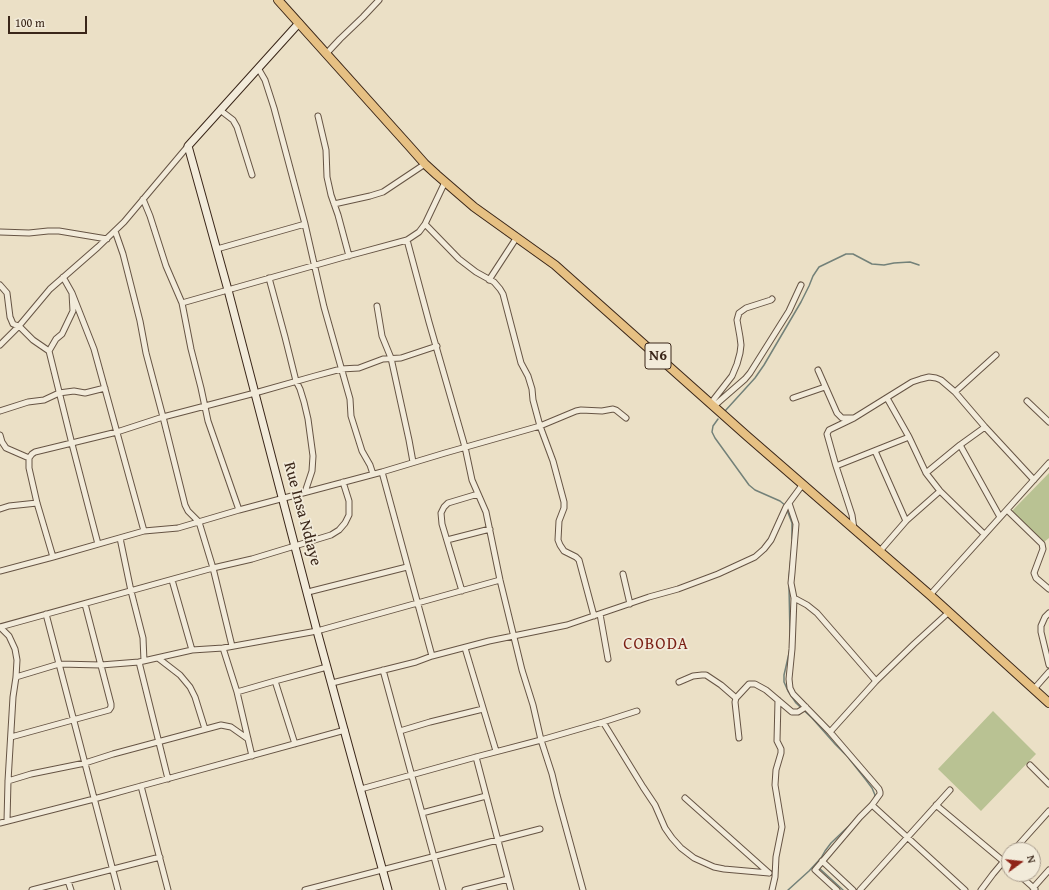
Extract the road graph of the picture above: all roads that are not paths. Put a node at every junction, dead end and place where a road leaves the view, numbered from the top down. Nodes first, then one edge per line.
1 (278, 0) edge
2 (379, 0) edge
3 (299, 22) junction
4 (326, 54) junction
5 (258, 68) junction
6 (220, 110) junction
7 (318, 116) dead end
8 (188, 146) junction
9 (425, 164) junction
10 (252, 175) dead end
11 (445, 182) junction
12 (143, 199) junction
13 (334, 204) junction
14 (305, 224) junction
15 (425, 224) junction
16 (115, 231) junction
17 (0, 232) edge
18 (517, 237) junction
19 (107, 238) junction
20 (408, 240) junction
21 (217, 249) junction
22 (348, 256) junction
23 (315, 265) junction
24 (63, 278) junction
25 (269, 278) junction
26 (489, 280) junction
27 (0, 285) edge
28 (801, 285) dead end
29 (228, 290) junction
30 (72, 293) junction
31 (772, 299) dead end
32 (182, 303) junction
33 (377, 306) dead end
34 (19, 326) junction
35 (0, 345) edge
36 (437, 346) junction
37 (49, 351) junction
38 (996, 355) dead end
39 (391, 358) junction
40 (341, 369) junction
41 (818, 370) dead end
42 (296, 381) junction
43 (825, 387) junction
44 (105, 388) junction
45 (59, 392) junction
46 (955, 392) junction
47 (255, 393) junction
48 (793, 398) dead end
49 (887, 398) junction
50 (1027, 401) dead end
51 (712, 404) junction
52 (205, 407) junction
53 (0, 411) edge
54 (163, 417) junction
55 (626, 418) dead end
56 (854, 418) junction
57 (1049, 422) edge
58 (540, 426) junction
59 (985, 427) junction
60 (117, 432) junction
61 (0, 435) edge
62 (909, 438) junction
63 (72, 444) junction
64 (960, 445) junction
65 (465, 447) junction
66 (875, 451) junction
67 (29, 458) junction
68 (413, 462) junction
69 (1049, 463) edge
70 (836, 466) junction
71 (382, 472) junction
72 (926, 473) junction
73 (373, 474) junction
74 (1034, 480) junction
75 (343, 482) junction
76 (803, 484) junction
77 (940, 491) junction
78 (305, 492) junction
79 (478, 494) junction
80 (283, 498) junction
81 (37, 503) junction
82 (789, 503) junction
83 (0, 509) edge
84 (239, 510) junction
85 (1007, 510) junction
86 (1000, 517) junction
87 (906, 521) junction
88 (199, 522) junction
89 (854, 529) junction
90 (490, 530) junction
91 (144, 531) junction
92 (984, 534) junction
93 (120, 538) junction
94 (447, 540) junction
95 (98, 544) junction
96 (296, 546) junction
97 (880, 551) junction
98 (53, 557) junction
99 (407, 567) junction
100 (213, 568) junction
101 (0, 571) edge
102 (623, 574) dead end
103 (172, 580) junction
104 (500, 580) junction
105 (1049, 589) edge
106 (131, 591) junction
107 (462, 591) junction
108 (308, 592) junction
109 (930, 595) junction
110 (794, 598) junction
111 (85, 604) junction
112 (418, 604) junction
113 (630, 604) junction
114 (949, 612) junction
115 (1049, 613) edge
116 (46, 614) junction
117 (600, 614) junction
118 (594, 616) junction
119 (0, 627) edge
120 (318, 631) junction
121 (514, 636) junction
122 (232, 646) junction
123 (223, 648) junction
124 (465, 648) junction
125 (192, 650) junction
126 (432, 656) junction
127 (158, 658) junction
128 (608, 659) dead end
129 (141, 662) junction
130 (59, 664) junction
131 (101, 665) junction
132 (1049, 665) edge
133 (327, 667) junction
134 (383, 670) junction
135 (1049, 672) edge
136 (16, 677) junction
137 (275, 681) junction
138 (876, 681) junction
139 (679, 682) dead end
140 (332, 683) junction
141 (1034, 689) junction
142 (237, 692) junction
143 (736, 698) junction
144 (778, 700) junction
145 (1049, 703) edge
146 (806, 707) junction
147 (483, 709) junction
148 (637, 711) dead end
149 (74, 720) junction
150 (603, 722) junction
151 (205, 729) junction
152 (345, 730) junction
153 (400, 731) junction
154 (830, 732) junction
155 (11, 737) junction
156 (739, 738) dead end
157 (248, 739) junction
158 (541, 740) junction
159 (158, 742) junction
160 (295, 744) junction
161 (496, 751) junction
162 (252, 756) junction
163 (476, 756) junction
164 (84, 763) junction
165 (1030, 765) dead end
166 (412, 775) junction
167 (168, 778) junction
168 (8, 781) junction
169 (1049, 784) edge
170 (141, 786) junction
171 (361, 789) junction
172 (950, 790) dead end
173 (486, 796) junction
174 (685, 798) dead end
175 (94, 800) junction
176 (872, 805) junction
177 (936, 805) junction
178 (1049, 812) edge
179 (422, 813) junction
180 (7, 821) junction
181 (0, 823) edge
182 (540, 829) dead end
183 (907, 838) junction
184 (498, 840) junction
185 (1021, 842) edge
186 (434, 856) junction
187 (160, 857) junction
188 (1001, 859) edge
189 (822, 861) junction
190 (1001, 865) edge
191 (112, 870) junction
192 (382, 870) junction
193 (1049, 870) edge
194 (769, 873) junction
195 (775, 877) junction
196 (508, 879) junction
197 (68, 881) junction
198 (1027, 882) edge
199 (1034, 889) edge
200 (32, 890) edge
201 (71, 890) edge
202 (118, 890) edge
203 (168, 890) edge
204 (305, 890) edge
205 (388, 890) edge
206 (443, 890) edge
207 (465, 890) edge
208 (511, 890) edge
209 (583, 890) edge
210 (772, 890) edge
211 (837, 890) edge
212 (853, 890) edge
213 (860, 890) edge
214 (965, 890) edge
215 (981, 890) edge

1 - 3 main road, N6
2 - 4 street
3 - 4 main road, N6
3 - 5 main road
4 - 9 main road, N6
5 - 6 main road
5 - 14 street
6 - 8 main road
6 - 10 street
7 - 13 street
8 - 12 street
8 - 21 main road, Rue Insa Ndiaye
9 - 11 main road, N6
9 - 13 street
11 - 15 street
11 - 18 main road, N6
12 - 16 street
12 - 32 street
13 - 22 street
14 - 21 street
14 - 23 street
15 - 20 street
15 - 26 street
16 - 19 street
16 - 54 street
17 - 19 street
18 - 26 street
18 - 51 main road, N6
19 - 24 street
20 - 22 street
20 - 36 street
21 - 29 main road, Rue Insa Ndiaye
22 - 23 street
23 - 25 street
23 - 40 street
24 - 30 street
24 - 34 street
25 - 29 street
25 - 42 street
26 - 58 street
27 - 34 street
28 - 51 street
29 - 32 street
29 - 47 main road, Rue Insa Ndiaye
30 - 37 street
30 - 44 street
31 - 51 street
32 - 52 street
33 - 39 street
34 - 35 street
34 - 37 street
36 - 39 street
36 - 65 street
37 - 45 street
38 - 46 street
39 - 40 street
39 - 68 street
40 - 42 street
40 - 73 street
41 - 43 street
42 - 47 street
42 - 78 street
43 - 48 street
43 - 56 street
44 - 45 street
44 - 60 street
45 - 53 street
45 - 63 street
46 - 49 street
46 - 59 street
47 - 52 street
47 - 80 main road, Rue Insa Ndiaye
49 - 56 street
49 - 62 street
50 - 57 street
51 - 76 main road, N6
52 - 54 street
52 - 84 street
54 - 60 street
54 - 88 street
55 - 58 street
56 - 70 street
58 - 65 street
58 - 118 street
59 - 64 street
59 - 74 street
60 - 63 street
60 - 91 street
61 - 67 street
62 - 66 street
62 - 72 street
63 - 67 street
63 - 95 street
64 - 72 street
64 - 86 street
65 - 68 street
65 - 79 street
66 - 70 street
66 - 87 street
67 - 81 street
68 - 71 street
69 - 74 street
70 - 89 street
71 - 73 street
71 - 99 street
72 - 77 street
73 - 75 street
74 - 85 street
75 - 78 street
75 - 96 street
76 - 82 street
76 - 89 main road, N6
77 - 87 street
77 - 92 street
78 - 80 street
79 - 90 street
79 - 94 street
80 - 84 street
80 - 96 main road, Rue Insa Ndiaye
81 - 83 street
81 - 98 street
82 - 110 street
82 - 113 street
84 - 88 street
85 - 86 street
85 - 105 street
86 - 92 street
87 - 97 street
88 - 91 street
88 - 100 street
89 - 97 main road, N6
90 - 94 street
90 - 104 street
91 - 93 street
92 - 109 street
93 - 95 street
93 - 106 street
94 - 107 street
95 - 98 street
96 - 100 street
96 - 108 main road, Rue Insa Ndiaye
97 - 109 main road, N6
98 - 101 street
99 - 108 street
99 - 112 street
100 - 103 street
100 - 122 street
102 - 113 street
103 - 106 street
103 - 125 street
104 - 107 street
104 - 121 street
106 - 111 street
106 - 129 street
107 - 112 street
108 - 120 main road, Rue Insa Ndiaye
109 - 114 main road, N6
110 - 138 street
110 - 146 street
111 - 116 street
111 - 131 street
112 - 120 street
112 - 126 street
113 - 117 street
114 - 138 street
114 - 141 main road, N6
115 - 132 street
116 - 119 street
116 - 130 street
117 - 118 street
117 - 128 street
118 - 121 street
119 - 136 street
120 - 122 street
120 - 133 main road, Rue Insa Ndiaye
121 - 124 street
121 - 158 street
122 - 123 street
123 - 125 street
123 - 142 street
124 - 126 street
124 - 147 street
125 - 127 street
126 - 134 street
127 - 129 street
127 - 151 street
129 - 131 street
129 - 159 street
130 - 131 street
130 - 136 street
130 - 149 street
131 - 149 street
133 - 137 street
133 - 140 main road, Rue Insa Ndiaye
134 - 140 street
134 - 153 street
135 - 141 street
136 - 155 street
137 - 142 street
137 - 160 street
138 - 154 street
139 - 143 street
140 - 152 main road, Rue Insa Ndiaye
141 - 145 main road, N6
142 - 157 street
143 - 144 street
143 - 156 street
144 - 146 street
144 - 195 street
146 - 154 street
147 - 153 street
147 - 161 street
148 - 150 street
149 - 155 street
149 - 164 street
150 - 158 street
150 - 194 street
151 - 157 street
151 - 159 street
152 - 160 street
152 - 171 main road, Rue Insa Ndiaye
153 - 166 street
154 - 176 street
155 - 168 street
157 - 162 street
158 - 161 street
158 - 209 street
159 - 164 street
159 - 167 street
160 - 162 street
161 - 163 street
162 - 167 street
163 - 166 street
163 - 173 street
164 - 168 street
164 - 175 street
165 - 169 street
166 - 171 street
166 - 179 street
167 - 170 street
168 - 180 street
170 - 175 street
170 - 187 street
171 - 192 main road, Rue Insa Ndiaye
172 - 177 street
173 - 179 street
173 - 184 street
174 - 194 street
175 - 180 street
175 - 191 street
176 - 183 street
176 - 189 street
177 - 183 street
177 - 188 street
178 - 185 street
179 - 186 street
180 - 181 street
182 - 184 street
183 - 213 street
183 - 214 street
184 - 186 street
184 - 196 street
186 - 192 street
186 - 206 street
187 - 191 street
187 - 203 street
189 - 211 street
189 - 212 street
190 - 215 street
191 - 197 street
191 - 202 street
192 - 204 street
192 - 205 main road, Rue Insa Ndiaye
193 - 199 street
194 - 195 street
195 - 210 street
196 - 207 street
196 - 208 street
197 - 200 street
197 - 201 street
198 - 199 street

